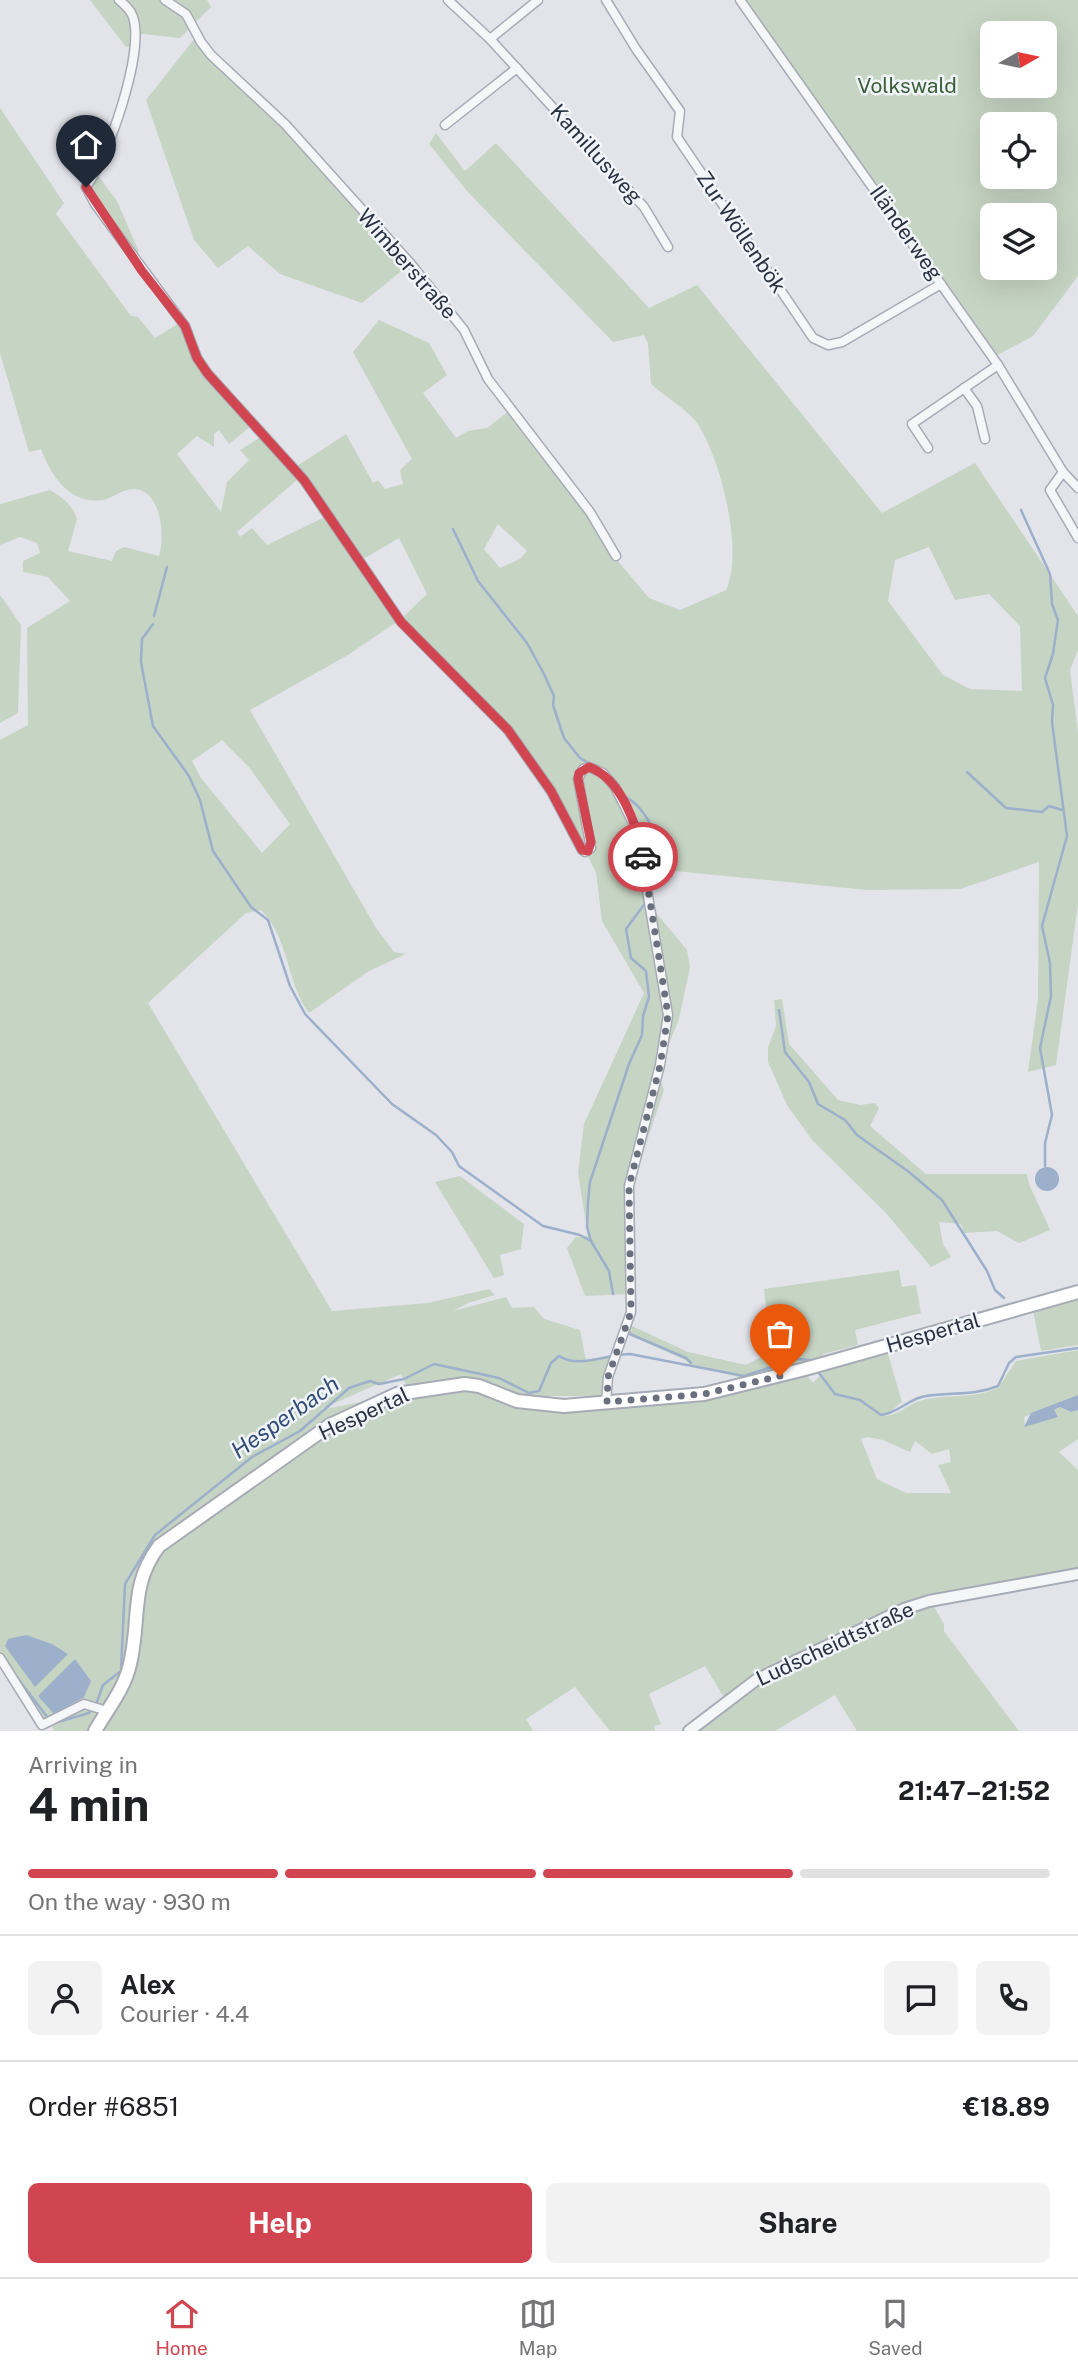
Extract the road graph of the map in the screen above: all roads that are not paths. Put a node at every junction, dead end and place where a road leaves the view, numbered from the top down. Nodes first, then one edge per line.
1 (120, 0) edge
2 (165, 0) edge
3 (448, 0) edge
4 (538, 0) edge
5 (606, 0) edge
6 (740, 0) edge
7 (491, 39) junction
8 (517, 68) junction
9 (445, 125) dead end
10 (668, 247) dead end
11 (942, 284) junction
12 (998, 365) junction
13 (964, 388) junction
14 (985, 439) dead end
15 (928, 448) dead end
16 (1063, 472) junction
17 (1078, 488) edge
18 (1078, 538) edge
19 (616, 556) dead end
20 (1078, 1292) edge
21 (607, 1402) junction
22 (1078, 1574) edge
23 (4, 1666) edge
24 (107, 1711) junction
25 (95, 1731) edge
26 (689, 1731) edge

1 - 21 street
2 - 19 street, Wimberstraße
3 - 7 street, Kamillusweg
4 - 7 street
5 - 11 street, Zur Wöllenbök
6 - 11 street, Iländerweg
7 - 8 street, Kamillusweg
8 - 9 street
8 - 10 street, Kamillusweg
11 - 12 street, Iländerweg
12 - 13 street
12 - 16 street, Iländerweg
13 - 14 street
13 - 15 street
16 - 17 street, Iländerweg
16 - 18 street
20 - 21 main road, Hespertal
21 - 24 main road, Hespertal
22 - 26 street, Ludscheidtstraße
23 - 24 street
24 - 25 main road, Hespertal

